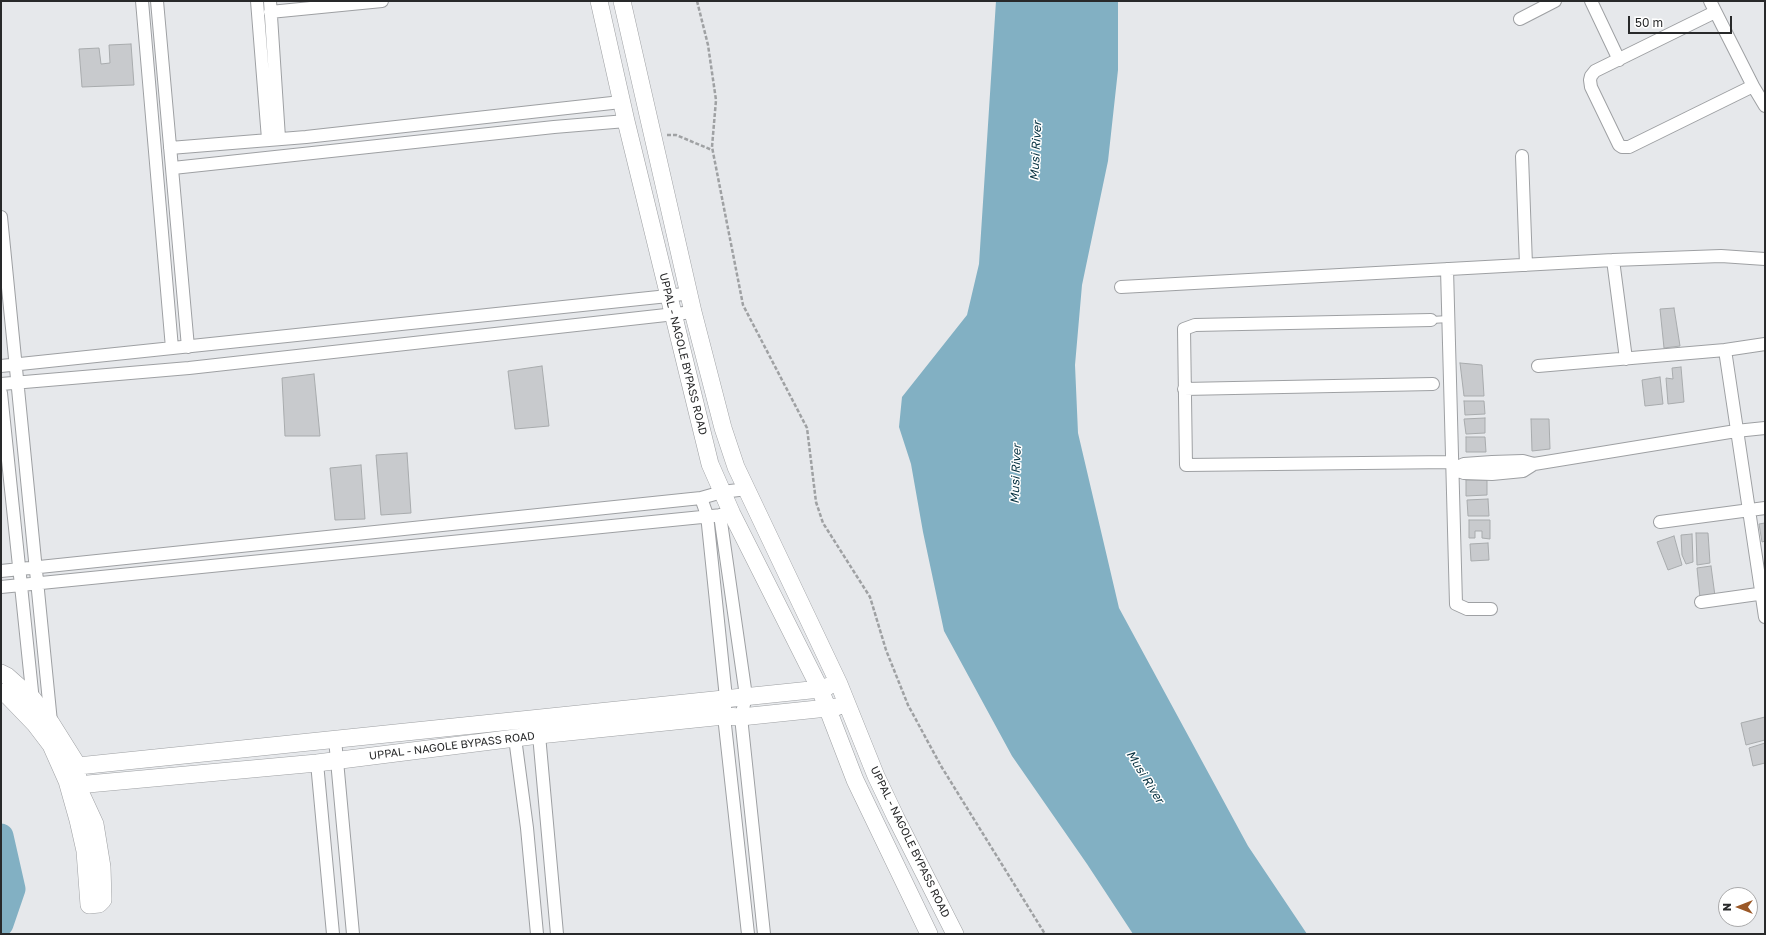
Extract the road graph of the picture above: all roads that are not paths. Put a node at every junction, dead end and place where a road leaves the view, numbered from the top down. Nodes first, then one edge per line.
1 (142, 1) edge
2 (157, 1) edge
3 (257, 1) edge
4 (382, 1) edge
5 (599, 1) edge
6 (622, 1) edge
7 (1555, 1) edge
8 (1591, 1) edge
9 (1712, 6) edge
10 (270, 7) edge
11 (1520, 19) dead end
12 (1618, 60) junction
13 (1753, 86) junction
14 (622, 102) junction
15 (1765, 106) edge
16 (626, 121) junction
17 (273, 139) junction
18 (170, 148) junction
19 (1522, 156) dead end
20 (173, 168) junction
21 (1, 218) edge
22 (1765, 259) edge
23 (1613, 260) junction
24 (1526, 265) junction
25 (1447, 269) junction
26 (1121, 286) dead end
27 (690, 293) junction
28 (668, 296) junction
29 (693, 312) junction
30 (673, 316) junction
31 (1431, 320) joint
32 (1449, 320) junction
33 (1765, 344) edge
34 (188, 347) junction
35 (172, 348) junction
36 (1725, 350) junction
37 (1626, 359) junction
38 (15, 365) junction
39 (1, 366) edge
40 (1538, 366) dead end
41 (16, 383) junction
42 (1442, 383) junction
43 (1, 384) edge
44 (1184, 389) junction
45 (1, 393) edge
46 (1765, 428) edge
47 (1736, 431) junction
48 (1452, 466) junction
49 (746, 489) junction
50 (722, 492) junction
51 (701, 498) junction
52 (685, 500) junction
53 (1765, 508) edge
54 (1749, 511) junction
55 (726, 514) junction
56 (707, 515) junction
57 (660, 520) junction
58 (1660, 522) dead end
59 (35, 567) junction
60 (18, 569) junction
61 (1, 571) edge
62 (37, 585) junction
63 (20, 586) junction
64 (1, 587) edge
65 (1763, 594) edge
66 (1701, 602) dead end
67 (1491, 608) dead end
68 (1765, 617) edge
69 (1, 673) edge
70 (839, 684) junction
71 (820, 689) junction
72 (1, 692) edge
73 (746, 696) junction
74 (726, 698) junction
75 (33, 699) junction
76 (848, 706) junction
77 (827, 708) junction
78 (732, 717) junction
79 (43, 724) junction
80 (539, 735) junction
81 (515, 738) junction
82 (335, 739) junction
83 (337, 761) junction
84 (317, 763) junction
85 (78, 766) junction
86 (77, 784) junction
87 (334, 934) edge
88 (353, 934) edge
89 (537, 934) edge
90 (557, 934) edge
91 (748, 934) edge
92 (764, 934) edge
93 (929, 934) edge
94 (955, 934) edge

1 - 35 street
2 - 18 street
3 - 17 street
4 - 10 street
5 - 14 street, UPPAL - NAGOLE BYPASS ROAD
6 - 27 street, UPPAL - NAGOLE BYPASS ROAD
7 - 11 street
8 - 12 street
9 - 12 street
9 - 13 street
10 - 17 street
12 - 13 street
13 - 15 street
14 - 16 street, UPPAL - NAGOLE BYPASS ROAD
14 - 17 street
16 - 20 street
16 - 28 street, UPPAL - NAGOLE BYPASS ROAD
17 - 18 street
18 - 20 street
19 - 24 street
20 - 34 street
21 - 38 street
22 - 23 street
23 - 24 street
23 - 37 street
24 - 25 street
25 - 26 street
25 - 32 street
27 - 28 street
27 - 29 street, UPPAL - NAGOLE BYPASS ROAD
28 - 30 street, UPPAL - NAGOLE BYPASS ROAD
28 - 34 street
29 - 30 street
29 - 49 street, UPPAL - NAGOLE BYPASS ROAD
30 - 41 street
30 - 50 street, UPPAL - NAGOLE BYPASS ROAD
31 - 32 lane
31 - 44 street
32 - 42 street
33 - 36 street
34 - 35 street
35 - 38 street
36 - 37 street
36 - 47 street
37 - 40 street
38 - 39 street
38 - 41 street
41 - 43 street
41 - 59 street
42 - 44 street
42 - 48 street
44 - 48 street
45 - 60 street
46 - 47 street
47 - 48 street
47 - 54 street
48 - 67 street
49 - 50 street
49 - 70 street, UPPAL - NAGOLE BYPASS ROAD
50 - 51 street
50 - 55 street, UPPAL - NAGOLE BYPASS ROAD
51 - 52 street
51 - 56 street
52 - 57 street
52 - 59 street
53 - 54 street
54 - 58 street
54 - 65 street
55 - 56 street
55 - 71 street, UPPAL - NAGOLE BYPASS ROAD
55 - 73 street
56 - 57 street
56 - 74 street
57 - 62 street
59 - 60 street
59 - 62 street
60 - 61 street
60 - 63 street
62 - 63 street
62 - 79 street
63 - 64 street
63 - 75 street
65 - 66 street
65 - 68 street
69 - 75 street
70 - 71 street, UPPAL - NAGOLE BYPASS ROAD
70 - 76 street, UPPAL - NAGOLE BYPASS ROAD
71 - 73 street, UPPAL - NAGOLE BYPASS ROAD
71 - 77 street, UPPAL - NAGOLE BYPASS ROAD
72 - 79 street
73 - 74 street, UPPAL - NAGOLE BYPASS ROAD
73 - 78 street
74 - 78 street
74 - 82 street, UPPAL - NAGOLE BYPASS ROAD
75 - 79 street
76 - 77 street, UPPAL - NAGOLE BYPASS ROAD
76 - 94 street, UPPAL - NAGOLE BYPASS ROAD
77 - 78 street, UPPAL - NAGOLE BYPASS ROAD
77 - 93 street, UPPAL - NAGOLE BYPASS ROAD
78 - 80 street, UPPAL - NAGOLE BYPASS ROAD
78 - 91 street
78 - 92 street
79 - 85 street
79 - 86 street
80 - 81 street, UPPAL - NAGOLE BYPASS ROAD
80 - 90 street
81 - 83 street, UPPAL - NAGOLE BYPASS ROAD
81 - 89 street
82 - 83 street
82 - 85 street, UPPAL - NAGOLE BYPASS ROAD
83 - 84 street, UPPAL - NAGOLE BYPASS ROAD
83 - 88 street
84 - 86 street, UPPAL - NAGOLE BYPASS ROAD
84 - 87 street
85 - 86 street

